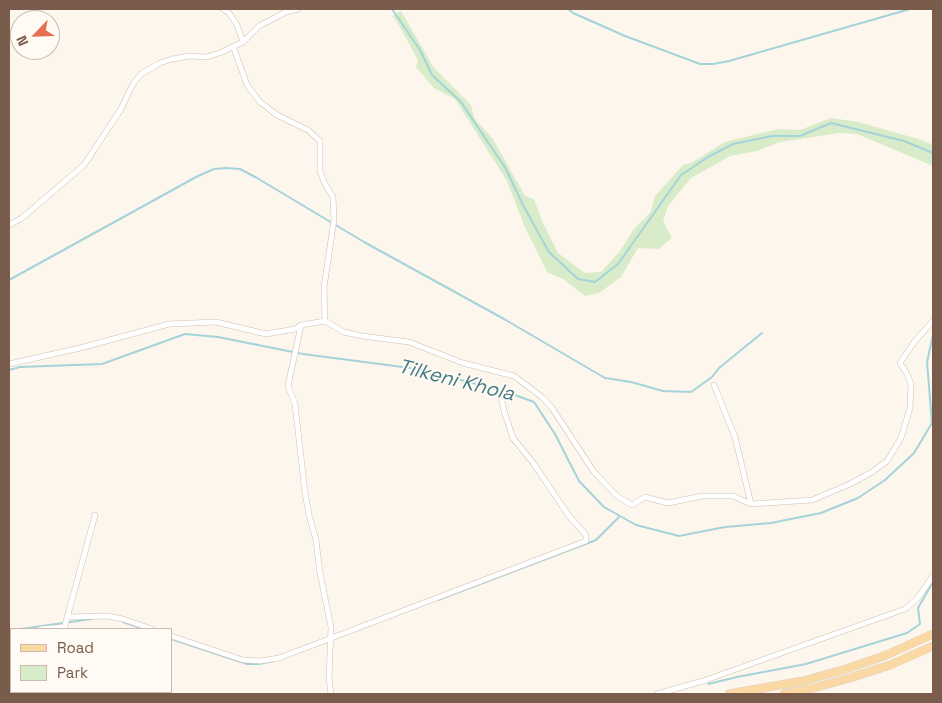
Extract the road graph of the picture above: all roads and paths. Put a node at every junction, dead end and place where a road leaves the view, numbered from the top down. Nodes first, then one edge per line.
1 (223, 9) edge
2 (298, 9) edge
3 (243, 42) junction
4 (233, 46) junction
5 (9, 225) edge
6 (325, 321) junction
7 (933, 321) edge
8 (301, 325) junction
9 (9, 364) edge
10 (714, 385) dead end
11 (501, 397) dead end
12 (751, 504) junction
13 (95, 515) dead end
14 (933, 576) edge
15 (66, 623) edge
16 (45, 628) edge
17 (149, 628) edge
18 (933, 634) edge
19 (172, 636) edge
20 (331, 638) junction
21 (933, 646) edge
22 (331, 694) edge
23 (657, 694) edge
24 (729, 694) edge
25 (784, 694) edge

1 - 3 street
2 - 3 street
3 - 4 street
4 - 5 street
4 - 6 street
6 - 8 street
6 - 12 street
7 - 12 street
8 - 9 street
8 - 20 street
10 - 12 street
11 - 20 street
13 - 15 street
14 - 23 street
15 - 16 street
15 - 17 street
18 - 24 main road
19 - 20 street
20 - 22 street
21 - 25 main road

